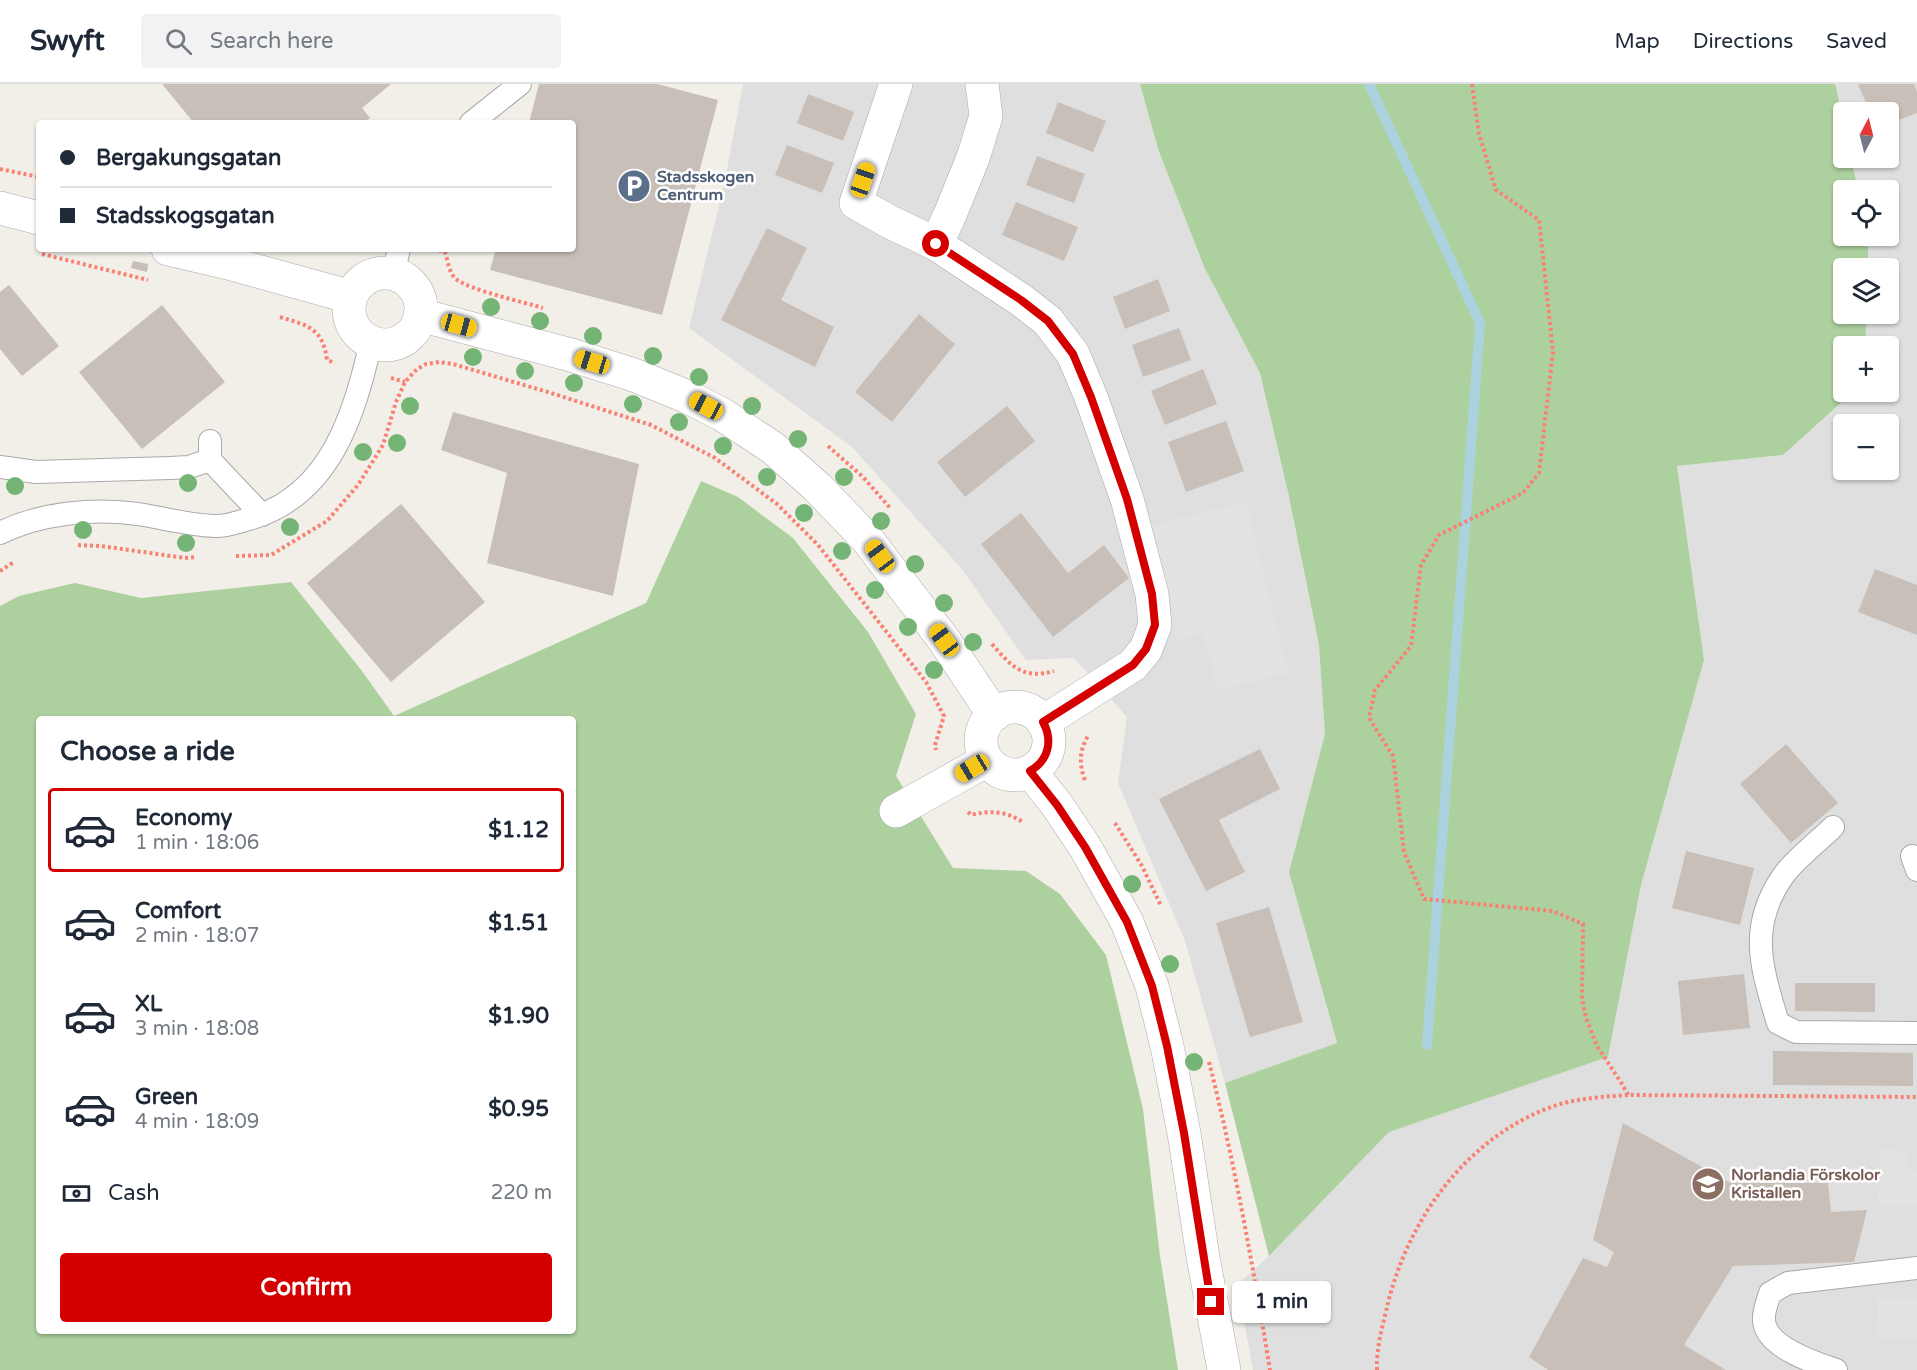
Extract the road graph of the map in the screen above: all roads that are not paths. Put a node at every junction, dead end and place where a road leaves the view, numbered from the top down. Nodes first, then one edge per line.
1 (520, 84) edge
2 (896, 84) edge
3 (982, 84) edge
4 (475, 120) edge
5 (0, 208) edge
6 (36, 217) edge
7 (936, 244) junction
8 (181, 252) edge
9 (396, 262) edge
10 (351, 297) junction
11 (420, 315) junction
12 (371, 342) junction
13 (0, 467) edge
14 (262, 515) junction
15 (0, 533) edge
16 (994, 715) junction
17 (1043, 722) junction
18 (987, 760) junction
19 (1030, 771) junction
20 (896, 811) dead end
21 (1833, 827) dead end
22 (1917, 1033) edge
23 (1917, 1268) edge
24 (1224, 1370) edge
25 (1836, 1370) edge

1 - 4 lane
2 - 7 street
3 - 7 street
5 - 6 street
7 - 17 street
8 - 10 street
9 - 10 street
9 - 11 street
10 - 12 street
11 - 12 street
11 - 16 street
12 - 14 lane
13 - 14 lane
14 - 15 lane
16 - 17 street
16 - 18 street
17 - 19 street
18 - 19 street
18 - 20 street
19 - 24 street
21 - 22 lane
23 - 25 lane

